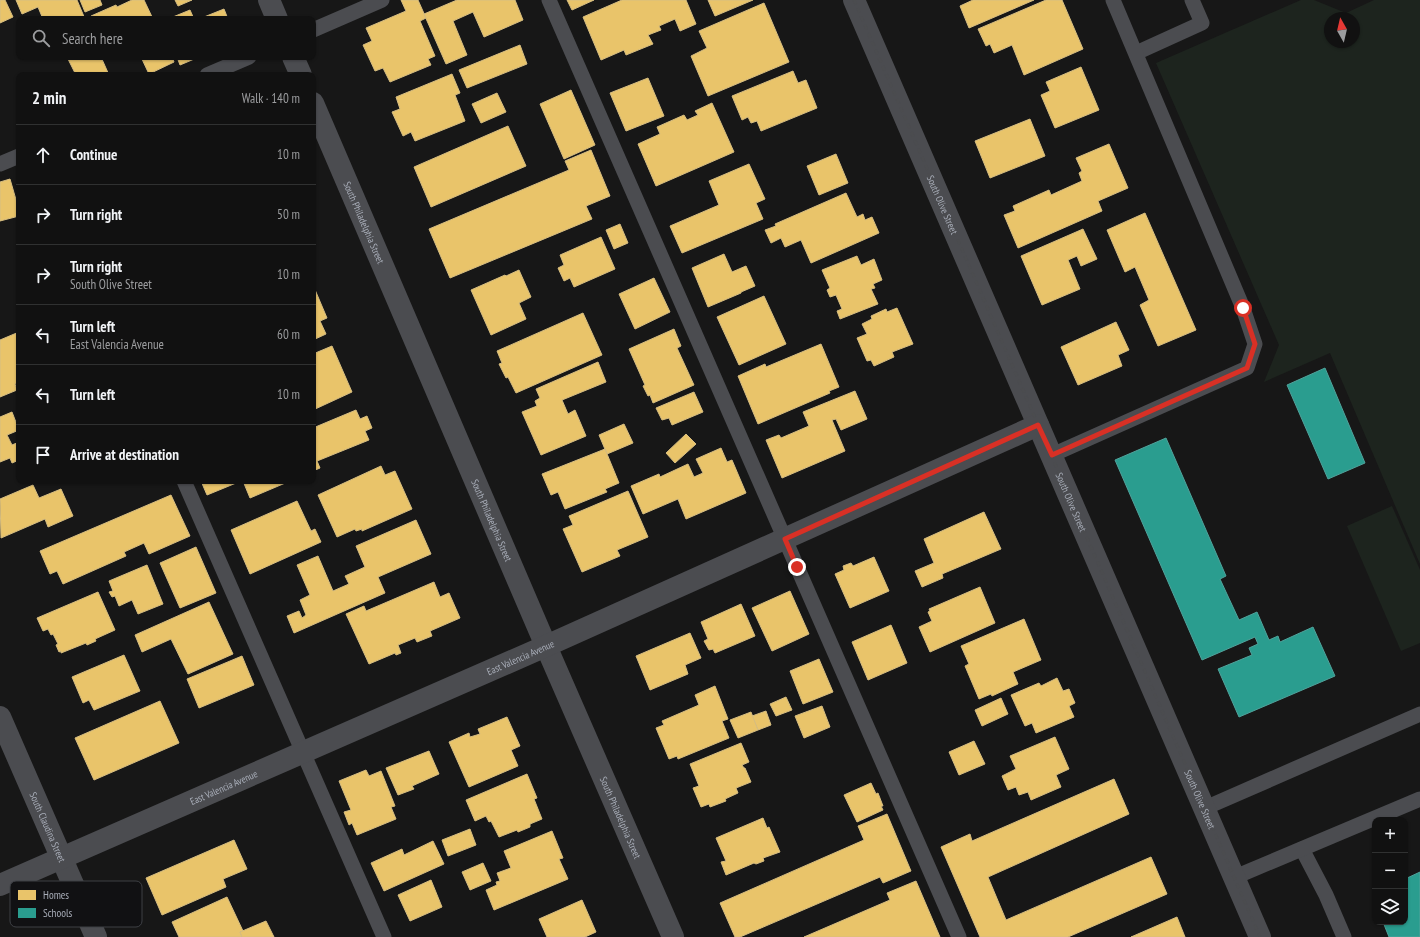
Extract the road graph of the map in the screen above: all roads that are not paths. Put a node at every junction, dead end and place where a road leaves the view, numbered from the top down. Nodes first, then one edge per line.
1 (268, 0) edge
2 (382, 0) edge
3 (549, 0) edge
4 (854, 0) edge
5 (1113, 0) edge
6 (1192, 0) edge
7 (276, 16) edge
8 (316, 29) edge
9 (1136, 53) junction
10 (242, 60) edge
11 (294, 60) edge
12 (214, 72) edge
13 (300, 72) edge
14 (316, 110) edge
15 (16, 157) edge
16 (0, 164) edge
17 (1038, 425) junction
18 (1052, 455) junction
19 (185, 484) edge
20 (785, 539) junction
21 (546, 646) junction
22 (1420, 714) edge
23 (0, 717) edge
24 (303, 752) junction
25 (1420, 799) edge
26 (1205, 808) junction
27 (1302, 849) junction
28 (62, 858) junction
29 (1235, 877) junction
30 (72, 881) edge
31 (0, 885) edge
32 (92, 927) edge
33 (96, 937) edge
34 (384, 937) edge
35 (673, 937) edge
36 (959, 937) edge
37 (1260, 937) edge
38 (1344, 937) edge

1 - 7 street
2 - 8 lane
3 - 20 lane
4 - 17 street, South Olive Street
5 - 9 lane
6 - 9 lane
9 - 18 lane
10 - 12 lane
11 - 13 street
14 - 21 street, South Philadelphia Street
15 - 16 lane
17 - 18 street, South Olive Street
17 - 20 street, East Valencia Avenue
18 - 26 street, South Olive Street
19 - 24 lane
20 - 21 street, East Valencia Avenue
20 - 36 lane
21 - 24 street, East Valencia Avenue
21 - 35 street, South Philadelphia Street
22 - 26 lane
23 - 28 street, South Claudina Street
24 - 28 street, East Valencia Avenue
24 - 34 lane
25 - 27 lane
26 - 29 street, South Olive Street
27 - 29 lane
27 - 38 lane
28 - 30 street, South Claudina Street
28 - 31 street, East Valencia Avenue
29 - 37 street, South Olive Street
32 - 33 street, South Claudina Street

